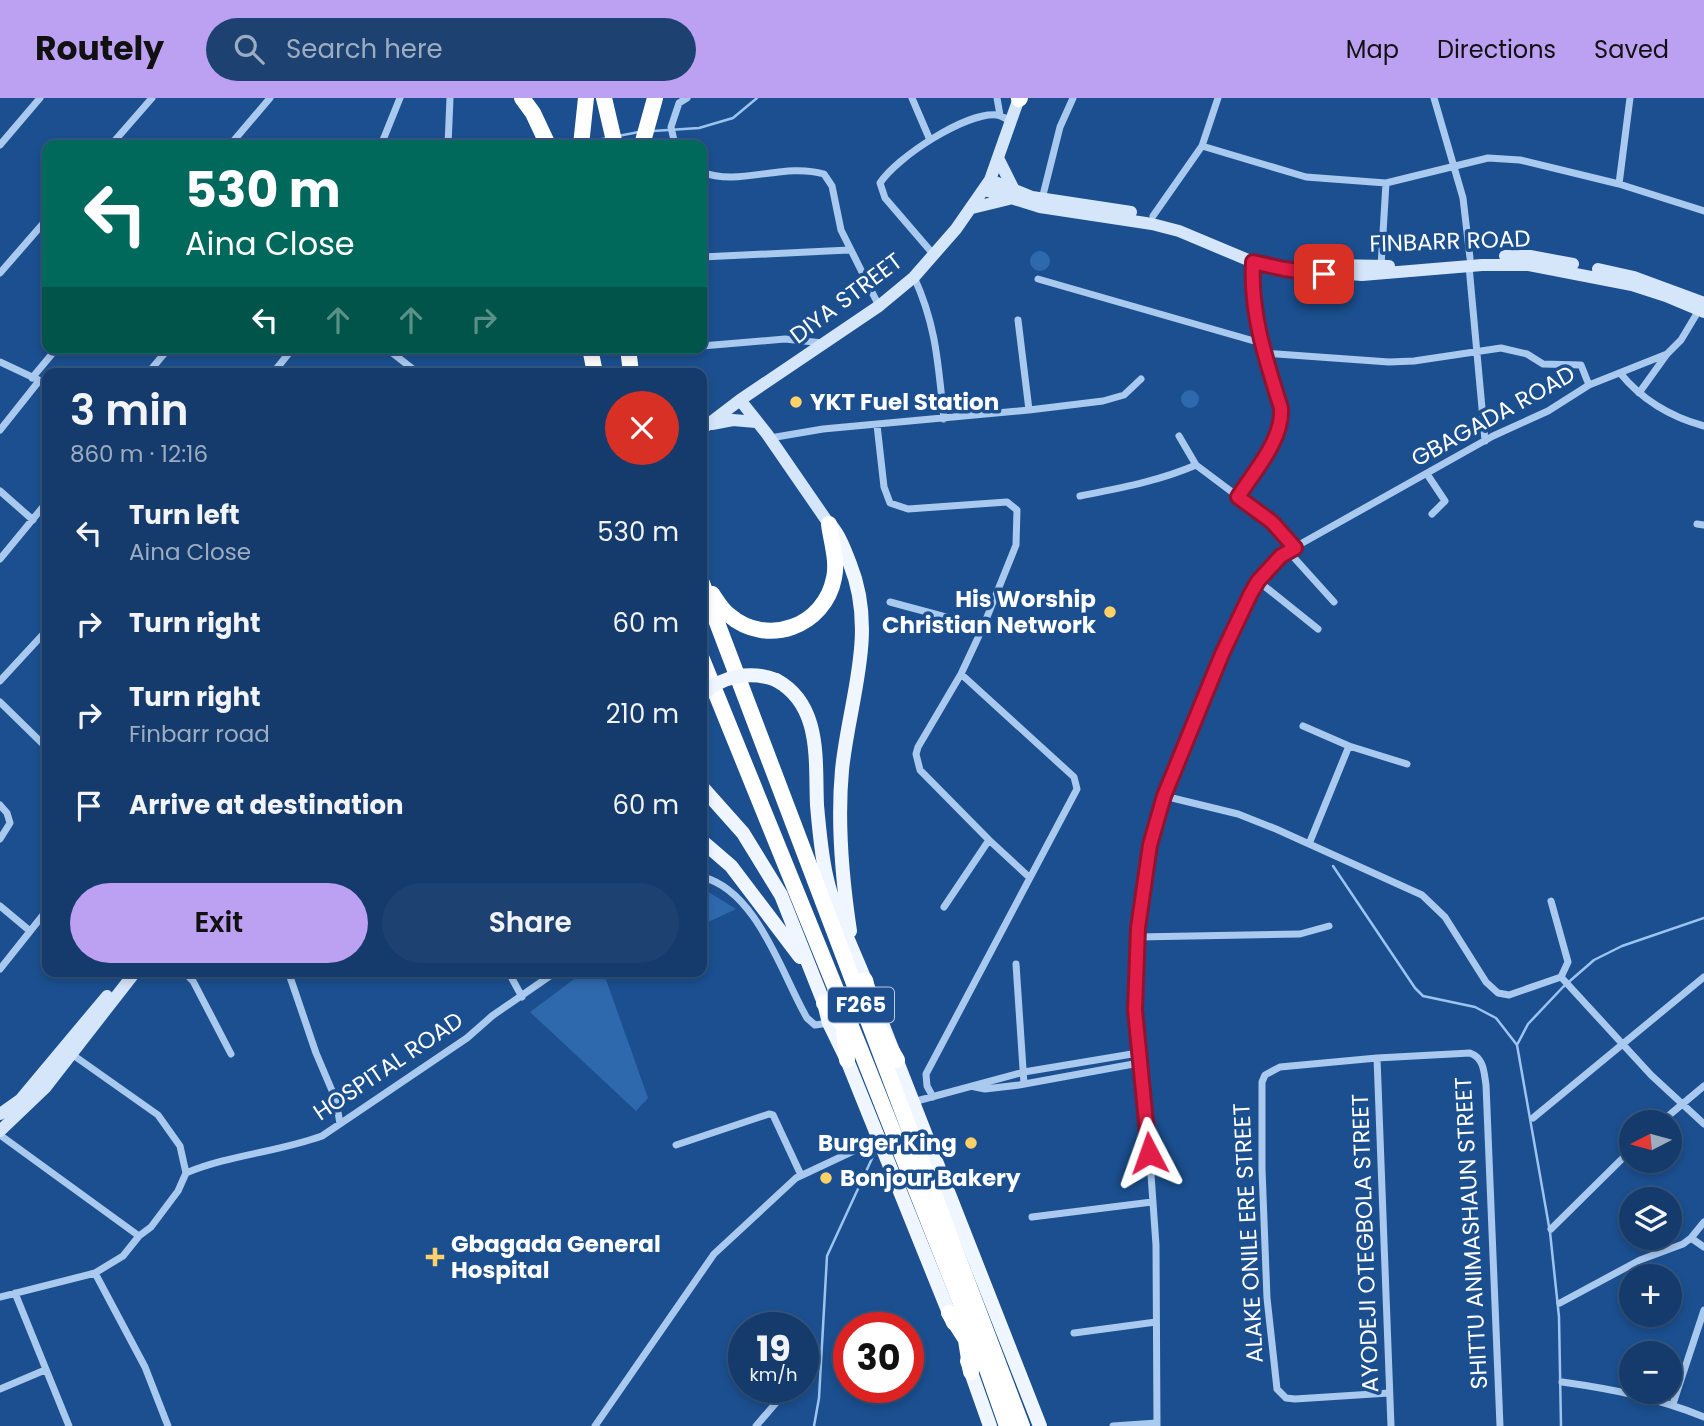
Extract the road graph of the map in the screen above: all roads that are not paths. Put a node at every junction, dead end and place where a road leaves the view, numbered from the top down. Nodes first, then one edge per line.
1 (40, 98) edge
2 (152, 98) edge
3 (270, 98) edge
4 (400, 98) edge
5 (450, 98) edge
6 (522, 98) edge
7 (586, 98) edge
8 (604, 98) edge
9 (655, 98) edge
10 (687, 98) edge
11 (912, 98) edge
12 (997, 98) edge
13 (1019, 98) edge
14 (1073, 98) edge
15 (1218, 98) edge
16 (1434, 98) edge
17 (1630, 98) edge
18 (680, 100) edge
19 (1000, 115) junction
20 (1012, 122) junction
21 (930, 139) junction
22 (115, 140) edge
23 (234, 140) edge
24 (382, 140) edge
25 (448, 140) edge
26 (546, 140) edge
27 (582, 140) edge
28 (614, 140) edge
29 (643, 140) edge
30 (674, 140) edge
31 (0, 145) edge
32 (1202, 146) junction
33 (999, 160) junction
34 (1452, 167) junction
35 (707, 174) edge
36 (1386, 183) junction
37 (1619, 184) junction
38 (988, 185) junction
39 (1012, 195) junction
40 (1034, 200) junction
41 (972, 208) junction
42 (1704, 211) edge
43 (1153, 216) junction
44 (42, 225) edge
45 (849, 250) junction
46 (934, 255) junction
47 (707, 257) edge
48 (1253, 262) junction
49 (1470, 262) junction
50 (1381, 266) junction
51 (0, 273) edge
52 (914, 277) junction
53 (1038, 279) dead end
54 (879, 306) junction
55 (1702, 308) edge
56 (1018, 320) dead end
57 (823, 343) junction
58 (1261, 343) junction
59 (707, 346) edge
60 (1478, 351) junction
61 (1264, 353) junction
62 (164, 354) edge
63 (288, 354) edge
64 (394, 354) edge
65 (1667, 354) junction
66 (0, 362) edge
67 (152, 368) edge
68 (277, 368) edge
69 (412, 368) edge
70 (1620, 373) junction
71 (1142, 379) dead end
72 (39, 381) edge
73 (1589, 385) junction
74 (1639, 393) junction
75 (744, 397) junction
76 (1029, 411) junction
77 (944, 419) junction
78 (756, 422) junction
79 (707, 425) edge
80 (877, 425) junction
81 (707, 426) edge
82 (1704, 426) edge
83 (0, 430) edge
84 (768, 436) junction
85 (1180, 436) dead end
86 (1485, 440) junction
87 (1196, 465) junction
88 (1427, 474) junction
89 (0, 491) edge
90 (1080, 496) dead end
91 (1238, 497) junction
92 (42, 508) edge
93 (1432, 513) dead end
94 (33, 520) junction
95 (829, 524) junction
96 (1292, 550) junction
97 (0, 559) edge
98 (1258, 581) junction
99 (707, 583) edge
100 (707, 596) edge
101 (890, 602) dead end
102 (1334, 602) dead end
103 (983, 626) junction
104 (1318, 629) dead end
105 (42, 635) edge
106 (707, 672) edge
107 (961, 674) junction
108 (0, 681) edge
109 (707, 690) edge
110 (0, 702) edge
111 (1303, 726) dead end
112 (42, 743) edge
113 (1349, 746) junction
114 (1407, 764) dead end
115 (707, 793) edge
116 (1164, 796) junction
117 (0, 805) edge
118 (0, 839) edge
119 (989, 840) junction
120 (1310, 844) junction
121 (707, 845) edge
122 (1030, 877) junction
123 (707, 879) edge
124 (1551, 901) dead end
125 (0, 906) edge
126 (944, 907) dead end
127 (42, 916) edge
128 (1329, 926) dead end
129 (30, 931) junction
130 (1138, 937) junction
131 (853, 949) junction
132 (1016, 964) dead end
133 (0, 969) edge
134 (813, 976) junction
135 (123, 977) edge
136 (132, 977) edge
137 (189, 977) edge
138 (290, 977) edge
139 (511, 977) edge
140 (549, 977) edge
141 (1704, 977) edge
142 (1564, 980) junction
143 (861, 986) junction
144 (522, 997) junction
145 (831, 999) junction
146 (836, 1024) junction
147 (1621, 1044) junction
148 (1138, 1053) junction
149 (231, 1054) dead end
150 (73, 1055) junction
151 (854, 1055) junction
152 (1377, 1058) junction
153 (890, 1063) junction
154 (1139, 1063) junction
155 (1024, 1072) junction
156 (1024, 1084) junction
157 (974, 1086) junction
158 (1704, 1086) edge
159 (933, 1097) junction
160 (913, 1102) junction
161 (1681, 1103) junction
162 (1674, 1110) edge
163 (0, 1114) edge
164 (1533, 1118) dead end
165 (1704, 1124) edge
166 (340, 1125) junction
167 (0, 1133) edge
168 (878, 1139) junction
169 (676, 1145) dead end
170 (1619, 1162) edge
171 (186, 1173) junction
172 (801, 1175) junction
173 (1152, 1202) junction
174 (1032, 1217) dead end
175 (1704, 1222) edge
176 (1550, 1229) dead end
177 (139, 1236) junction
178 (1691, 1238) junction
179 (1704, 1247) edge
180 (95, 1273) junction
181 (15, 1293) junction
182 (0, 1297) edge
183 (1560, 1303) dead end
184 (955, 1309) junction
185 (1704, 1310) edge
186 (1156, 1322) junction
187 (1074, 1333) dead end
188 (45, 1370) junction
189 (979, 1371) junction
190 (1682, 1377) edge
191 (1562, 1382) dead end
192 (0, 1389) edge
193 (1619, 1391) edge
194 (1389, 1393) junction
195 (776, 1403) edge
196 (1673, 1404) edge
197 (1704, 1416) edge
198 (1157, 1424) edge
199 (69, 1426) edge
200 (169, 1426) edge
201 (595, 1426) edge
202 (756, 1426) edge
203 (990, 1426) edge
204 (1007, 1426) edge
205 (1022, 1426) edge
206 (1040, 1426) edge
207 (1113, 1426) edge
208 (1391, 1426) edge
209 (1500, 1426) edge

1 - 31 street
2 - 22 street
3 - 23 street
4 - 24 street
5 - 25 street
6 - 26 highway
7 - 27 highway
8 - 28 highway
9 - 29 highway
10 - 18 street
11 - 21 street
12 - 19 street
13 - 20 main road, DIYA STREET
14 - 40 street
15 - 32 street
16 - 34 street
17 - 37 street
18 - 30 street
19 - 20 street
19 - 21 street
20 - 33 main road, DIYA STREET
21 - 46 street
32 - 36 street
32 - 43 street
33 - 38 main road, DIYA STREET
33 - 39 main road
34 - 36 street
34 - 37 street
34 - 49 street
35 - 45 street
36 - 50 street
37 - 42 street
38 - 39 main road
38 - 41 main road, DIYA STREET
39 - 40 main road
39 - 41 main road
40 - 43 main road, FINBARR ROAD
40 - 48 main road, FINBARR ROAD
41 - 46 main road, DIYA STREET
43 - 50 main road, FINBARR ROAD
44 - 51 street
45 - 47 street
45 - 54 street
46 - 52 main road, DIYA STREET
48 - 49 main road, FINBARR ROAD
48 - 58 street
49 - 50 main road, FINBARR ROAD
49 - 55 main road, FINBARR ROAD
49 - 60 street
52 - 54 main road, DIYA STREET
52 - 77 street
53 - 58 street
54 - 57 main road, DIYA STREET
55 - 65 street, GBAGADA ROAD
56 - 76 street
57 - 59 street
57 - 75 main road, DIYA STREET
58 - 61 street
60 - 61 street
60 - 73 street
60 - 86 street
61 - 91 street
62 - 67 street
63 - 68 street
64 - 69 street
65 - 70 street, GBAGADA ROAD
65 - 74 street
66 - 72 street
70 - 73 street, GBAGADA ROAD
70 - 74 street
71 - 76 street
72 - 83 street
73 - 86 street, GBAGADA ROAD
74 - 82 street
75 - 78 main road
75 - 79 main road, DIYA STREET
75 - 84 main road
76 - 77 street
77 - 80 street
78 - 81 main road
78 - 84 main road
80 - 84 street
80 - 103 street
84 - 95 main road
85 - 87 street
86 - 88 street, GBAGADA ROAD
87 - 90 street
87 - 91 street
88 - 93 street
88 - 96 street, GBAGADA ROAD
89 - 94 street
91 - 96 street
92 - 94 street
94 - 97 street
95 - 99 highway
95 - 131 main road
96 - 98 street, GBAGADA ROAD
96 - 102 street
98 - 104 street
98 - 116 street, GBAGADA ROAD
100 - 143 highway, F265
101 - 103 street
103 - 107 street
105 - 108 street
106 - 145 highway, F265
107 - 119 street
107 - 122 street
109 - 131 main road, bridge
110 - 112 street
111 - 113 street
113 - 114 street
113 - 120 street
115 - 134 main road
116 - 120 street
116 - 130 street, GBAGADA ROAD
117 - 118 street
119 - 122 street
119 - 126 street
120 - 142 street
121 - 134 main road
122 - 159 street
123 - 146 street
124 - 142 street
125 - 129 street
127 - 129 street
128 - 130 street
129 - 133 street
130 - 148 street, GBAGADA ROAD
131 - 143 main road
132 - 155 street
134 - 145 main road
135 - 163 main road
136 - 150 main road
137 - 149 street
138 - 166 street
139 - 144 street
140 - 144 street, HOSPITAL ROAD
141 - 147 street
142 - 147 street
143 - 153 highway, F265
143 - 153 highway
144 - 166 street, HOSPITAL ROAD
145 - 146 highway
145 - 151 highway, F265
146 - 151 highway
147 - 161 street
147 - 164 street
148 - 154 street, GBAGADA ROAD
148 - 155 street
150 - 167 main road
150 - 171 street
151 - 168 main road
151 - 184 highway, F265
152 - 194 street, AYODEJI OTEGBOLA STREET
152 - 194 street, ALAKE ONILE ERE STREET
152 - 209 street, SHITTU ANIMASHAUN STREET
153 - 160 main road
153 - 205 highway, F265
154 - 156 street
154 - 173 street, GBAGADA ROAD
155 - 156 street
155 - 157 street
156 - 157 street
157 - 159 street
158 - 161 street
159 - 160 street
160 - 206 main road
161 - 162 street
161 - 165 street
166 - 171 street, HOSPITAL ROAD
167 - 177 street
168 - 172 street
168 - 184 main road
169 - 172 street
170 - 176 street
171 - 177 street
172 - 201 street
173 - 174 street
173 - 186 street, GBAGADA ROAD
175 - 178 street
177 - 180 street
178 - 179 street
178 - 183 street
180 - 181 street
180 - 200 street
181 - 182 street
181 - 188 street
184 - 189 highway, F265
184 - 189 highway
185 - 190 street
186 - 187 street
186 - 198 street, GBAGADA ROAD
188 - 192 street
188 - 199 street
189 - 203 main road
189 - 204 highway, F265
191 - 193 street
194 - 208 street, AYODEJI OTEGBOLA STREET
195 - 202 street
196 - 197 street
198 - 207 street

